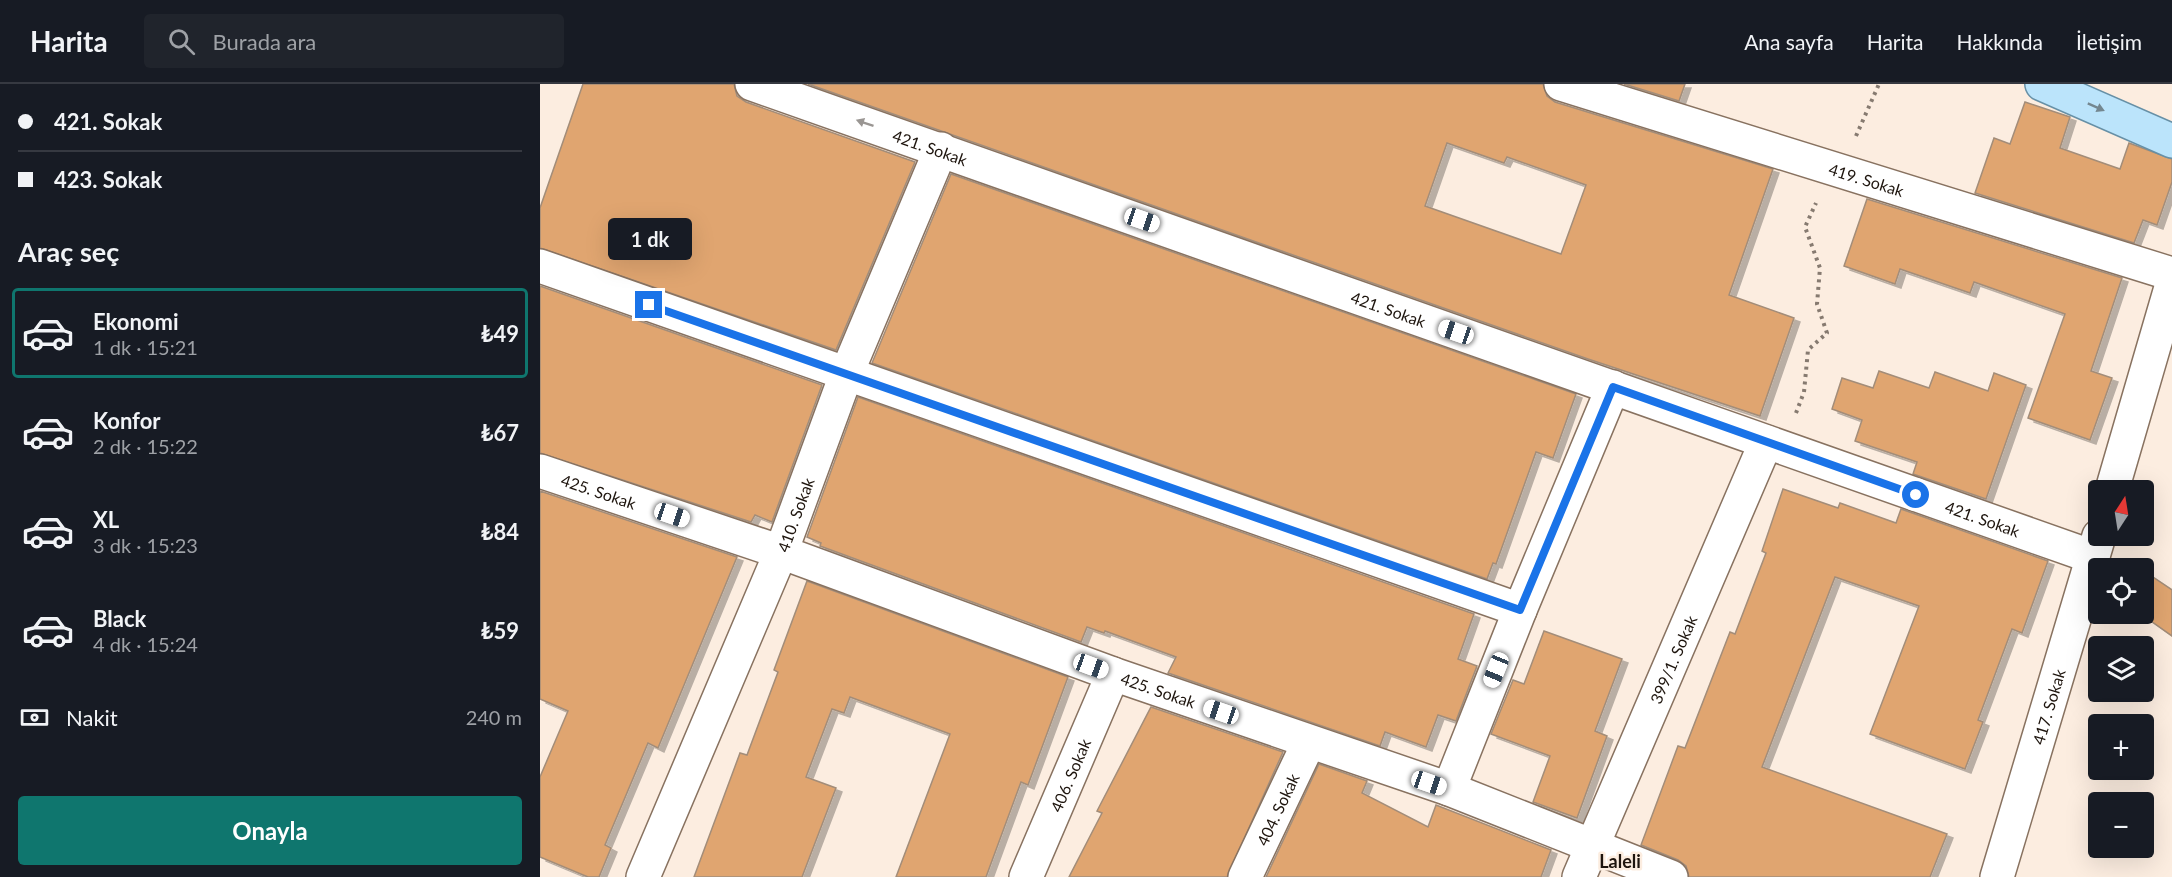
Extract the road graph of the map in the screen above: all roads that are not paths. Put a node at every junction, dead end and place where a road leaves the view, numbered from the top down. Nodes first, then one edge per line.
1 (752, 84) edge
2 (1561, 84) edge
3 (2042, 84) edge
4 (2172, 141) edge
5 (940, 149) junction
6 (540, 267) edge
7 (2172, 274) edge
8 (2172, 284) edge
9 (846, 375) junction
10 (1613, 387) junction
11 (1775, 445) junction
12 (540, 471) edge
13 (2115, 480) edge
14 (2088, 543) edge
15 (2096, 546) edge
16 (782, 552) junction
17 (1520, 610) junction
18 (1113, 674) junction
19 (1309, 742) junction
20 (1449, 789) junction
21 (1593, 844) junction
22 (643, 877) edge
23 (1026, 877) edge
24 (1245, 877) edge
25 (1579, 877) edge
26 (1671, 877) edge
27 (1998, 877) edge

5 -> 1 street, 421. Sokak
2 - 7 street, 419. Sokak
3 -> 4 main road
5 - 9 street, 410. Sokak
5 - 10 street, 421. Sokak
6 - 9 street
8 - 13 street
9 - 16 street, 410. Sokak
9 - 17 street
10 - 11 street, 421. Sokak
10 - 17 street
11 - 14 street, 421. Sokak
11 - 21 street, 399/1. Sokak
12 - 16 street, 425. Sokak
15 - 27 street, 417. Sokak
16 - 18 street, 425. Sokak
16 - 22 street, 410. Sokak
17 - 20 street
18 - 19 street, 425. Sokak
18 - 23 street, 406. Sokak
19 - 20 street, 425. Sokak
19 - 24 street, 404. Sokak
20 - 21 street, 425. Sokak
21 - 25 street, 399/1. Sokak
21 - 26 street, 425. Sokak

